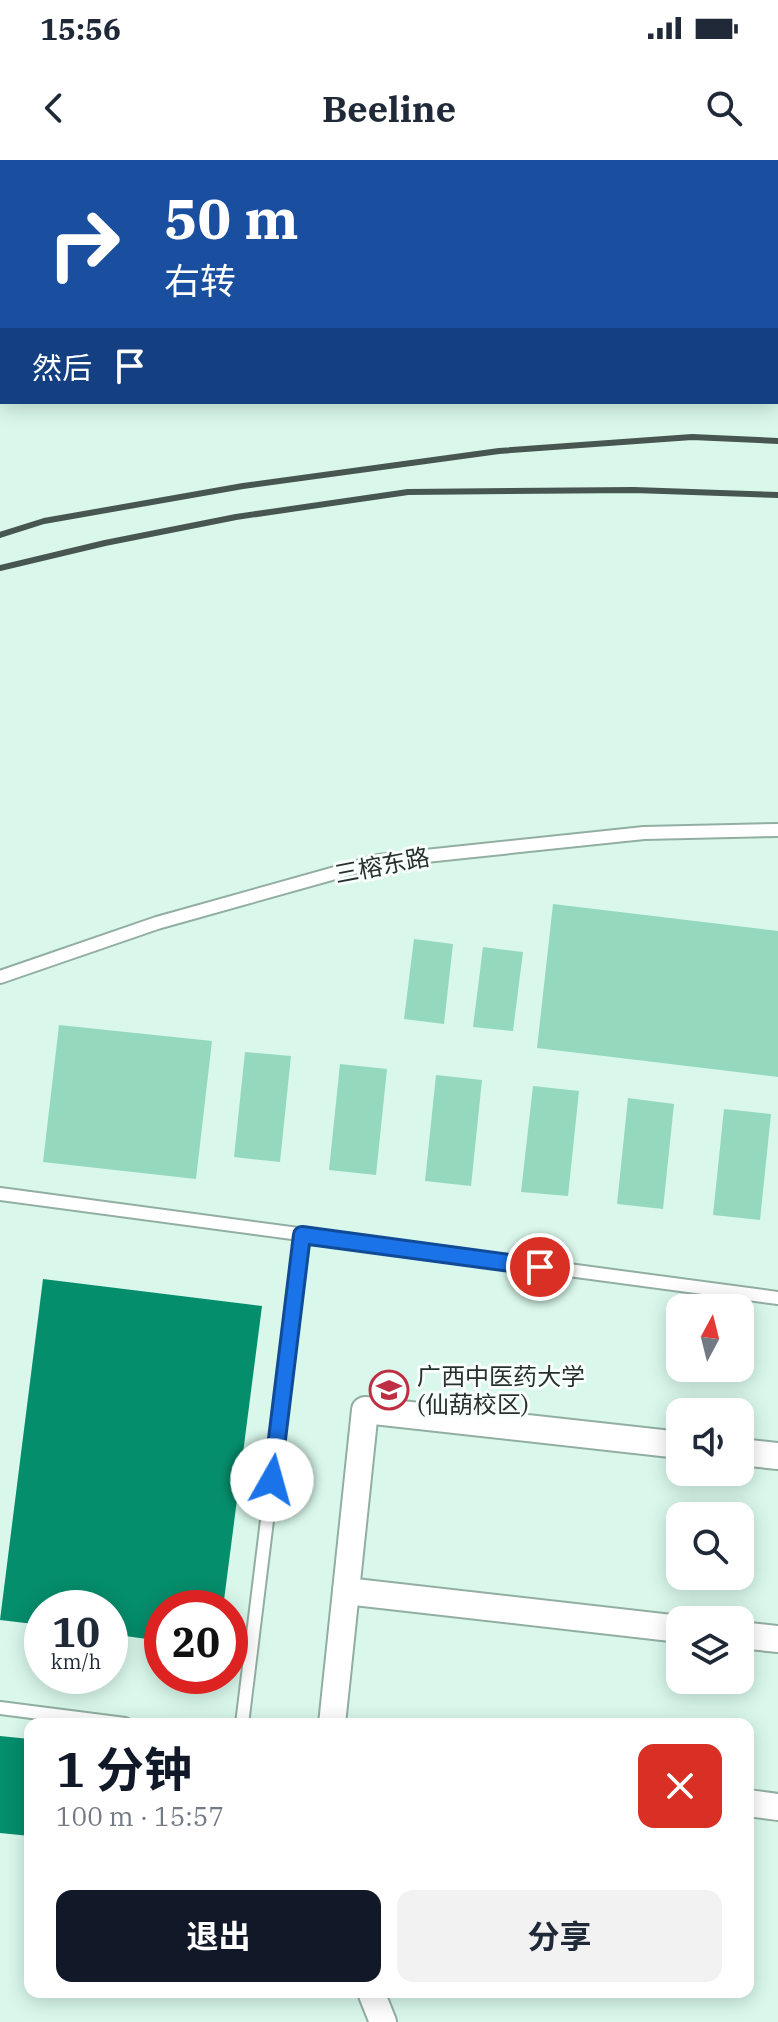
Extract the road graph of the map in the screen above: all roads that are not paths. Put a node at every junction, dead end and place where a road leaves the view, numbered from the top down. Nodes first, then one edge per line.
1 (778, 830) edge
2 (0, 977) edge
3 (0, 1194) edge
4 (302, 1235) junction
5 (778, 1298) edge
6 (666, 1443) edge
7 (754, 1453) edge
8 (778, 1456) edge
9 (346, 1591) junction
10 (666, 1627) edge
11 (754, 1636) edge
12 (778, 1639) edge
13 (0, 1708) edge
14 (78, 1718) edge
15 (243, 1718) edge
16 (333, 1718) edge
17 (754, 1804) edge
18 (778, 1807) edge
19 (373, 1998) edge
20 (383, 2022) edge

1 - 2 lane, 三榕东路
3 - 4 lane
4 - 5 lane
4 - 15 lane
6 - 9 street
7 - 8 street
9 - 10 street
9 - 16 street
11 - 12 street
13 - 14 lane
17 - 18 street
19 - 20 street

